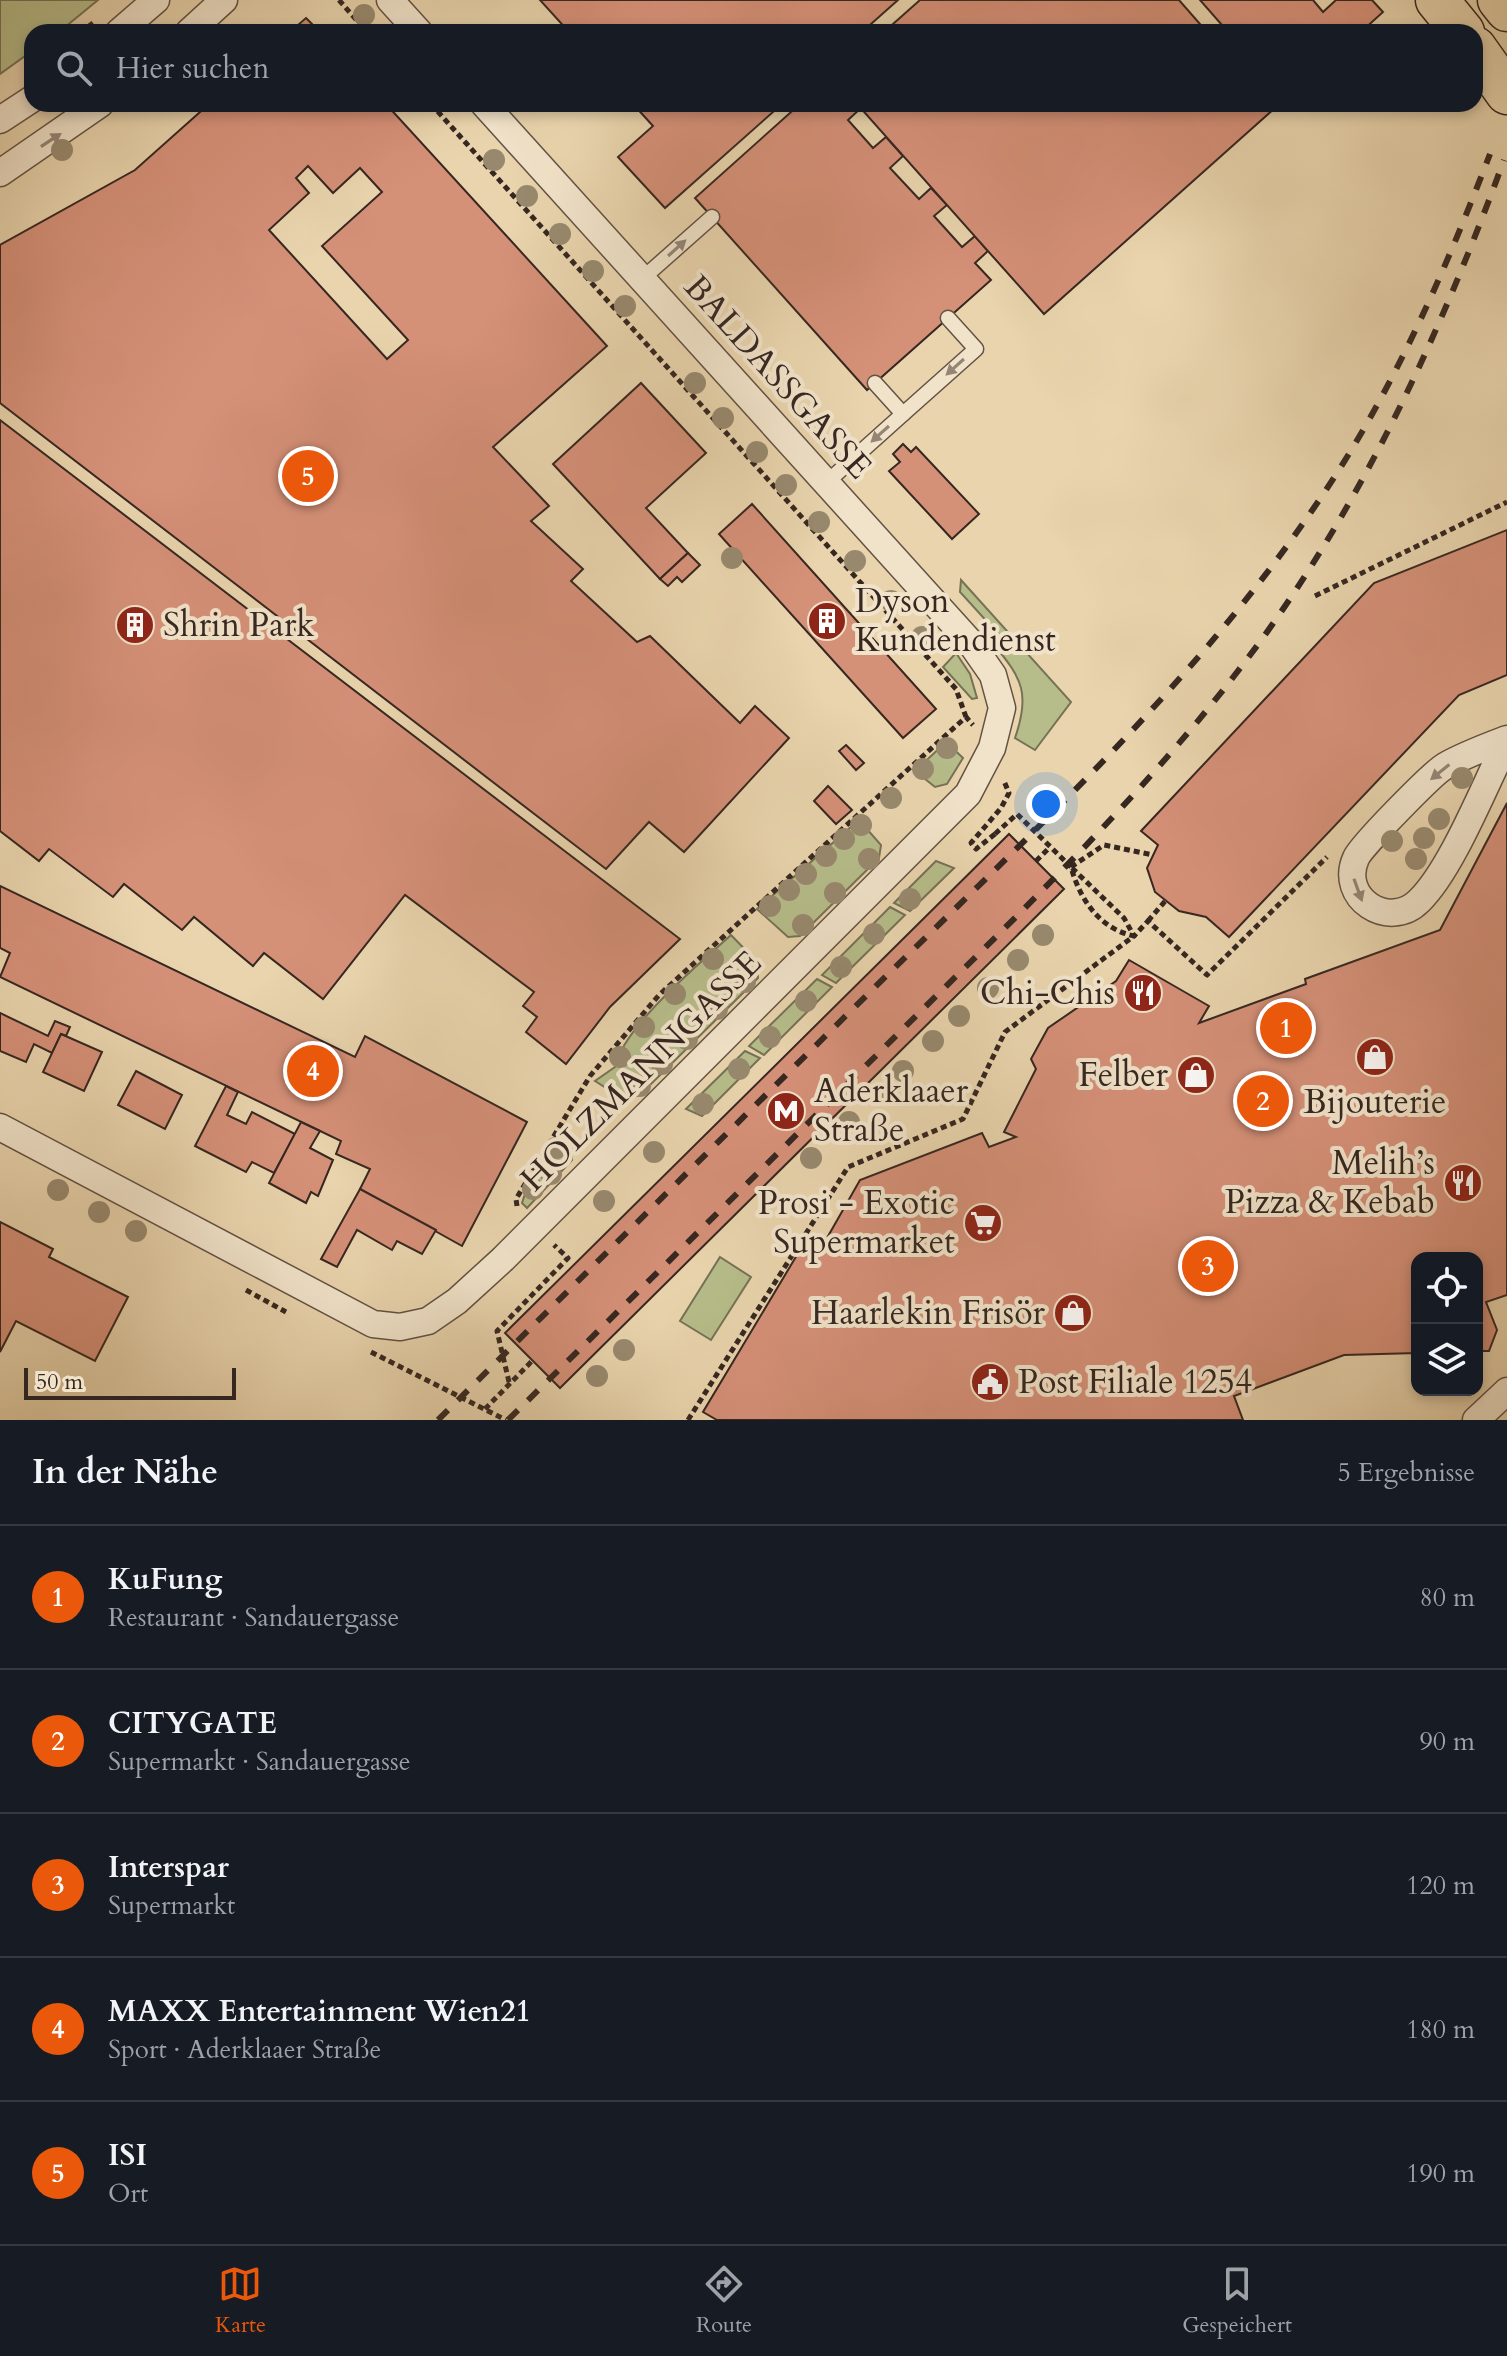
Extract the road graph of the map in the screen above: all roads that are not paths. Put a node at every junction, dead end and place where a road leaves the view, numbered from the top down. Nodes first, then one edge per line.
1 (156, 0) edge
2 (224, 0) edge
3 (390, 0) edge
4 (1437, 0) edge
5 (1499, 0) edge
6 (1507, 10) edge
7 (128, 24) edge
8 (198, 24) edge
9 (412, 24) edge
10 (1456, 24) edge
11 (1483, 59) edge
12 (1507, 93) edge
13 (24, 104) edge
14 (88, 112) edge
15 (491, 112) edge
16 (0, 120) edge
17 (0, 173) edge
18 (712, 217) dead end
19 (642, 279) junction
20 (948, 318) dead end
21 (875, 383) dead end
22 (903, 414) junction
23 (826, 483) junction
24 (1002, 708) joint
25 (1507, 740) edge
26 (0, 1127) edge
27 (1507, 1391) edge
28 (1476, 1420) edge

1 - 7 street
2 - 8 street
3 - 9 street
4 - 10 main road
5 - 6 main road
11 - 12 main road
13 - 16 street
17 -> 14 street
15 - 19 street, BALDASSGASSE
19 -> 18 lane
19 - 23 street, BALDASSGASSE
20 -> 22 lane
21 - 22 lane
22 -> 23 lane
23 - 24 street, BALDASSGASSE
24 - 26 street, HOLZMANNGASSE
25 -> 25 street
27 - 28 street

